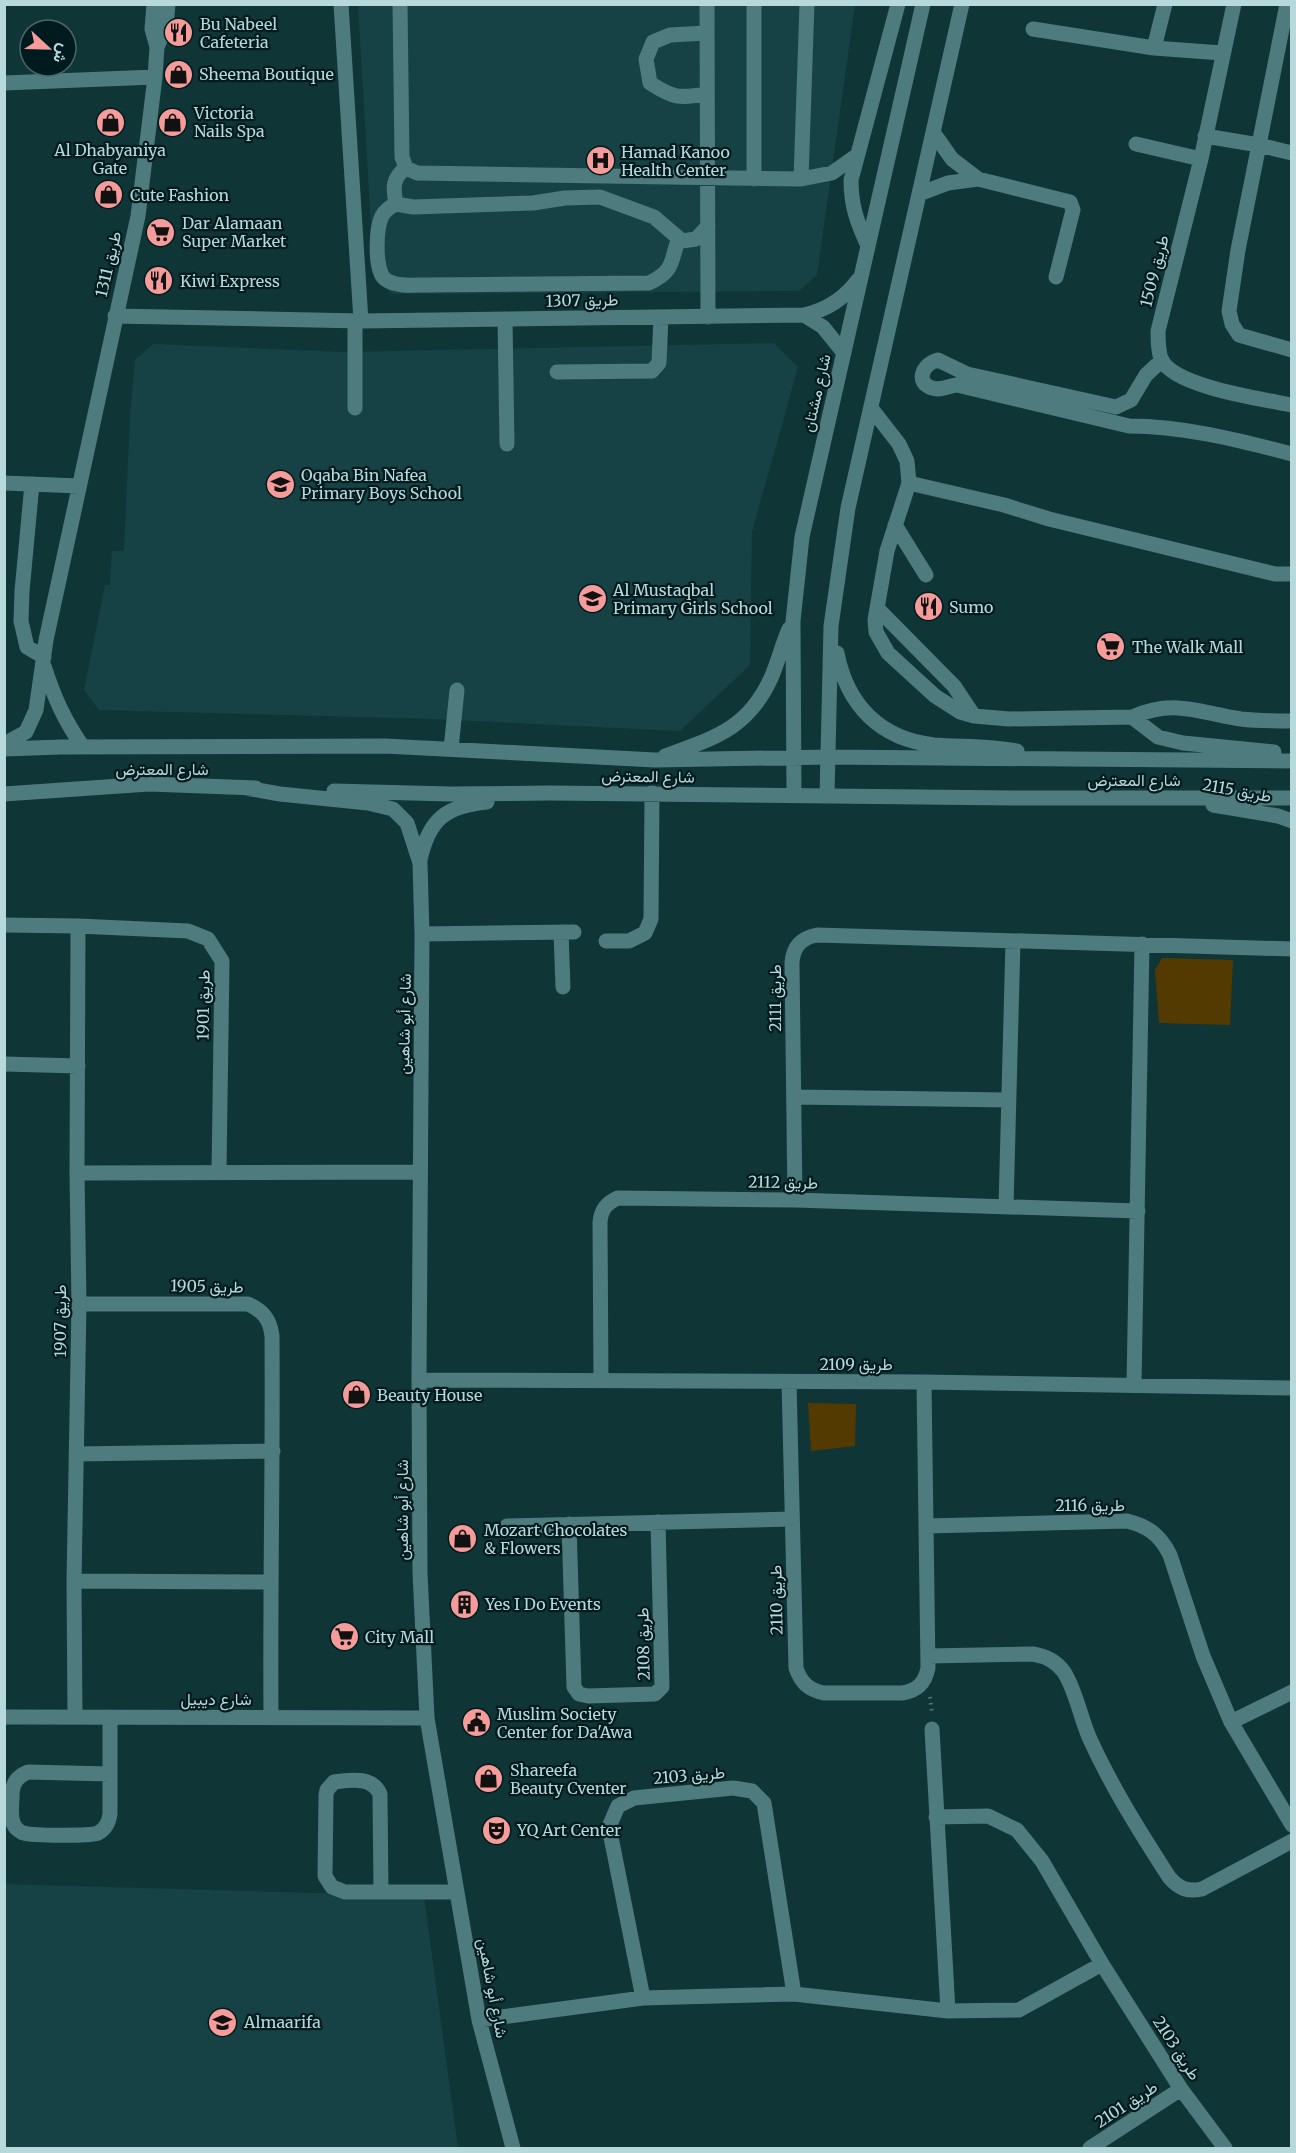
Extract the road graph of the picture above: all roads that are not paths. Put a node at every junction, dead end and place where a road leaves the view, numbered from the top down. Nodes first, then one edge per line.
1 (154, 4) edge
2 (168, 4) edge
3 (341, 4) edge
4 (400, 4) edge
5 (707, 4) edge
6 (754, 4) edge
7 (807, 4) edge
8 (898, 4) edge
9 (923, 4) edge
10 (962, 4) edge
11 (1165, 4) edge
12 (1234, 4) edge
13 (1287, 4) edge
14 (1033, 29) dead end
15 (707, 33) junction
16 (157, 47) junction
17 (1154, 48) junction
18 (1222, 53) junction
19 (155, 77) junction
20 (4, 83) edge
21 (707, 94) junction
22 (933, 132) junction
23 (1205, 136) junction
24 (1136, 144) dead end
25 (1259, 145) junction
26 (1292, 153) edge
27 (856, 156) junction
28 (1201, 159) junction
29 (406, 168) junction
30 (707, 179) junction
31 (754, 179) junction
32 (801, 179) junction
33 (978, 179) junction
34 (919, 194) junction
35 (396, 204) junction
36 (708, 226) junction
37 (678, 239) junction
38 (868, 246) junction
39 (861, 276) junction
40 (1056, 277) dead end
41 (115, 315) junction
42 (804, 315) junction
43 (661, 317) junction
44 (708, 317) junction
45 (505, 319) junction
46 (358, 321) junction
47 (1292, 350) edge
48 (844, 353) junction
49 (1162, 360) junction
50 (557, 372) dead end
51 (1292, 405) edge
52 (355, 408) dead end
53 (871, 408) junction
54 (507, 444) dead end
55 (1292, 454) edge
56 (4, 483) edge
57 (909, 483) junction
58 (32, 484) junction
59 (79, 486) junction
60 (895, 525) junction
61 (1292, 574) edge
62 (926, 575) dead end
63 (877, 608) junction
64 (793, 621) junction
65 (831, 626) junction
66 (44, 660) junction
67 (457, 690) dead end
68 (974, 716) junction
69 (1132, 717) junction
70 (1292, 721) edge
71 (4, 744) edge
72 (83, 747) junction
73 (4, 749) edge
74 (451, 749) junction
75 (1292, 756) edge
76 (828, 757) junction
77 (795, 758) junction
78 (656, 760) junction
79 (1042, 760) junction
80 (1292, 761) edge
81 (246, 788) junction
82 (550, 793) junction
83 (652, 793) junction
84 (4, 794) edge
85 (794, 796) junction
86 (827, 796) junction
87 (1175, 798) junction
88 (1292, 798) edge
89 (1292, 821) edge
90 (420, 863) junction
91 (4, 925) edge
92 (78, 926) junction
93 (422, 934) junction
94 (606, 941) dead end
95 (1013, 941) junction
96 (1142, 944) junction
97 (1292, 949) edge
98 (562, 987) dead end
99 (4, 1065) edge
100 (78, 1066) junction
101 (794, 1097) junction
102 (1009, 1100) junction
103 (219, 1172) junction
104 (420, 1172) junction
105 (77, 1173) junction
106 (795, 1200) junction
107 (1006, 1207) junction
108 (1138, 1211) junction
109 (78, 1304) junction
110 (419, 1380) junction
111 (601, 1381) junction
112 (789, 1382) junction
113 (924, 1382) junction
114 (1134, 1385) junction
115 (1292, 1388) edge
116 (273, 1451) junction
117 (76, 1454) junction
118 (792, 1519) junction
119 (657, 1522) junction
120 (569, 1524) junction
121 (507, 1526) dead end
122 (926, 1526) junction
123 (74, 1581) junction
124 (270, 1582) junction
125 (928, 1656) junction
126 (1292, 1692) edge
127 (4, 1717) edge
128 (75, 1717) junction
129 (110, 1717) junction
130 (271, 1717) junction
131 (427, 1718) junction
132 (1231, 1722) junction
133 (932, 1729) road end
134 (110, 1774) junction
135 (936, 1816) junction
136 (1292, 1826) edge
137 (1292, 1841) edge
138 (381, 1892) junction
139 (456, 1892) junction
140 (1102, 1964) junction
141 (794, 1994) junction
142 (643, 1998) junction
143 (948, 2011) junction
144 (479, 2020) junction
145 (1181, 2089) junction
146 (513, 2148) edge
147 (1090, 2148) edge
148 (1226, 2148) edge

1 - 16 street, طريق 1311
2 - 16 street, طريق 1311
3 - 46 street
4 - 29 street
5 - 15 street
6 - 31 street
7 - 32 street
8 - 27 street
9 - 38 street, شارع مشتان
10 - 22 street
11 - 17 street
12 - 18 street, طريق 1509
13 - 25 street
14 - 17 street
15 - 21 street
15 - 21 street
16 - 19 street, طريق 1311
17 - 18 street
18 - 23 street, طريق 1509
19 - 20 street
19 - 41 street, طريق 1311
21 - 30 street
22 - 33 street
22 - 34 street
23 - 25 street
23 - 28 street, طريق 1509
24 - 28 street
25 - 26 street
25 - 47 street
27 - 32 street
27 - 38 street
28 - 49 street, طريق 1509
29 - 30 street
29 - 35 street
30 - 31 street
30 - 36 street
31 - 32 street
33 - 34 street
33 - 40 street
34 - 53 street
35 - 37 street
35 - 37 street
36 - 37 street
36 - 44 street
38 - 39 street, شارع مشتان
39 - 42 street, طريق 1307
39 - 48 street, شارع مشتان
41 - 46 street, طريق 1307
41 - 59 street, طريق 1311
42 - 44 street, طريق 1307
42 - 48 street
43 - 44 street, طريق 1307
43 - 45 street, طريق 1307
43 - 50 street
45 - 46 street, طريق 1307
45 - 54 street
46 - 52 street
48 - 64 street, شارع مشتان
49 - 51 street
49 - 55 street
53 - 57 street
53 - 65 street
56 - 58 street
57 - 60 street
57 - 61 street
58 - 59 street
58 - 66 street
59 - 66 street, طريق 1311
60 - 62 street
60 - 63 street
63 - 68 street
63 - 68 street
64 - 77 street, شارع مشتان
64 - 78 street
65 - 76 street
65 - 79 street
66 - 71 street, طريق 1311
66 - 72 street
67 - 74 street
68 - 69 street
69 - 70 street
69 - 75 street
72 - 73 street, شارع المعترض
72 - 74 street, شارع المعترض
74 - 78 street, شارع المعترض
76 - 77 street, شارع المعترض
76 - 79 street, شارع المعترض
76 - 86 street
77 - 78 street, شارع المعترض
77 - 85 street, شارع مشتان
79 - 80 street, شارع المعترض
81 - 82 street, شارع المعترض
81 - 84 street, شارع المعترض
81 - 90 street, شارع أبو شاهين
82 - 83 street, شارع المعترض
82 - 90 street, شارع أبو شاهين
83 - 85 street, شارع المعترض
83 - 94 street
85 - 86 street, شارع المعترض
86 - 87 street, شارع المعترض
87 - 88 street, شارع المعترض
87 - 89 street, طريق 2115
90 - 93 street, شارع أبو شاهين
91 - 92 street, طريق 1901
92 - 100 street, طريق 1907
92 - 103 street, طريق 1901
93 - 98 street
93 - 104 street, شارع أبو شاهين
95 - 96 street, طريق 2111
95 - 101 street, طريق 2111
95 - 102 street
96 - 97 street, طريق 2111
96 - 108 street
99 - 100 street
100 - 105 street, طريق 1907
101 - 102 street
101 - 106 street, طريق 2111
102 - 107 street
103 - 104 street
103 - 105 street
104 - 110 street, شارع أبو شاهين
105 - 109 street, طريق 1907
106 - 107 street, طريق 2112
106 - 111 street, طريق 2112
107 - 108 street, طريق 2112
108 - 114 street
109 - 116 street, طريق 1905
109 - 117 street, طريق 1907
110 - 111 street, طريق 2109
110 - 131 street, شارع أبو شاهين
111 - 112 street, طريق 2109
112 - 113 street, طريق 2109
112 - 118 street, طريق 2110
113 - 114 street, طريق 2109
113 - 122 street
114 - 115 street, طريق 2109
116 - 117 street
116 - 124 street, طريق 1905
117 - 123 street, طريق 1907
118 - 119 street
118 - 125 street, طريق 2110
119 - 120 street
119 - 120 street, طريق 2108
120 - 121 street
122 - 125 street
122 - 132 street, طريق 2116
123 - 124 street
123 - 128 street, طريق 1907
124 - 130 street, طريق 1905
125 - 137 street
126 - 132 street
127 - 128 street, شارع ديبيل
128 - 129 street, شارع ديبيل
129 - 130 street, شارع ديبيل
129 - 134 street
130 - 131 street, شارع ديبيل
131 - 139 street, شارع أبو شاهين
132 - 136 street, طريق 2116
133 - 135 street
134 - 134 street
135 - 140 street, طريق 2103
135 - 143 street
138 - 138 street
138 - 139 street
139 - 144 street, شارع أبو شاهين
140 - 143 street
140 - 145 street, طريق 2103
141 - 142 street
141 - 142 street, طريق 2103
141 - 143 street
142 - 144 street
144 - 146 street, شارع أبو شاهين
145 - 147 street, طريق 2101
145 - 148 street, طريق 2103

